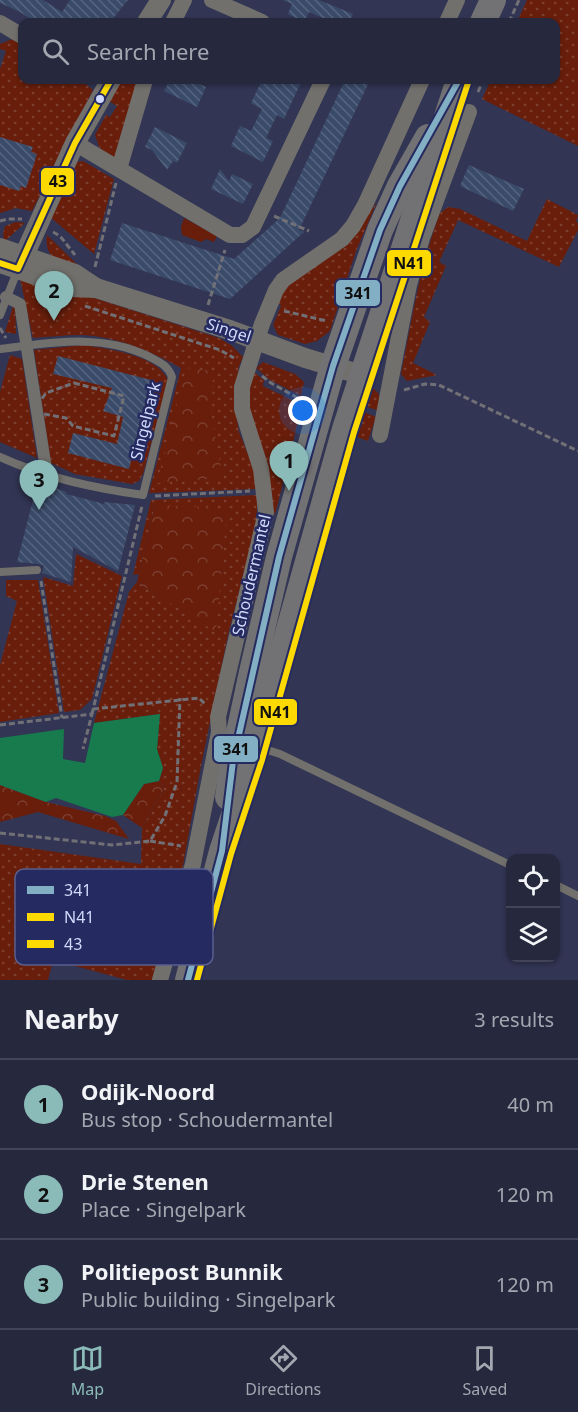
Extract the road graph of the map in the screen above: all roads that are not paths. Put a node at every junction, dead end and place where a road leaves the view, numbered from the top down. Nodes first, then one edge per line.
1 (161, 0) edge
2 (184, 0) edge
3 (212, 0) edge
4 (457, 0) edge
5 (493, 0) edge
6 (150, 18) edge
7 (175, 18) edge
8 (253, 18) edge
9 (449, 18) edge
10 (485, 18) edge
11 (0, 23) edge
12 (18, 34) edge
13 (103, 84) edge
14 (144, 84) edge
15 (321, 84) edge
16 (420, 84) edge
17 (460, 95) edge
18 (75, 143) junction
19 (119, 170) junction
20 (0, 248) edge
21 (14, 263) edge
22 (6, 297) junction
23 (0, 315) edge
24 (257, 339) junction
25 (26, 346) junction
26 (0, 349) edge
27 (333, 366) junction
28 (362, 375) junction
29 (388, 388) junction
30 (380, 435) dead end
31 (1, 460) edge
32 (47, 475) junction
33 (37, 570) road end
34 (0, 572) edge
35 (257, 746) junction
36 (206, 848) junction
37 (506, 863) edge
38 (199, 869) edge
39 (203, 869) edge
40 (560, 887) edge
41 (578, 896) edge
42 (165, 965) edge
43 (190, 965) edge
44 (160, 980) edge
45 (188, 980) edge

1 - 6 street
2 - 7 street
3 - 8 street
4 - 9 street
5 - 10 main road
11 - 12 street
13 - 18 street
14 - 19 street
15 - 19 street
16 - 24 street, Schoudermantel
17 - 27 main road, Schoudermantel
17 - 28 main road, Schoudermantel
17 - 29 street
18 - 19 street
18 - 21 street
20 - 21 street, Singel
21 - 22 lane
21 - 24 street, Singel
22 - 23 lane
22 - 25 street
24 - 27 street, Singel
24 - 36 street, Schoudermantel
25 - 26 lane, Singelpark
25 - 32 street
25 - 32 lane, Singelpark
27 - 28 street, Singel
27 - 36 main road, Schoudermantel
28 - 29 street
28 - 35 main road, Schoudermantel
29 - 30 street
31 - 32 lane
33 - 34 lane
35 - 36 main road, Schoudermantel
35 - 37 lane
36 - 38 street, Schoudermantel
36 - 39 main road, Schoudermantel
40 - 41 lane
42 - 44 street, Schoudermantel
43 - 45 main road, Schoudermantel

